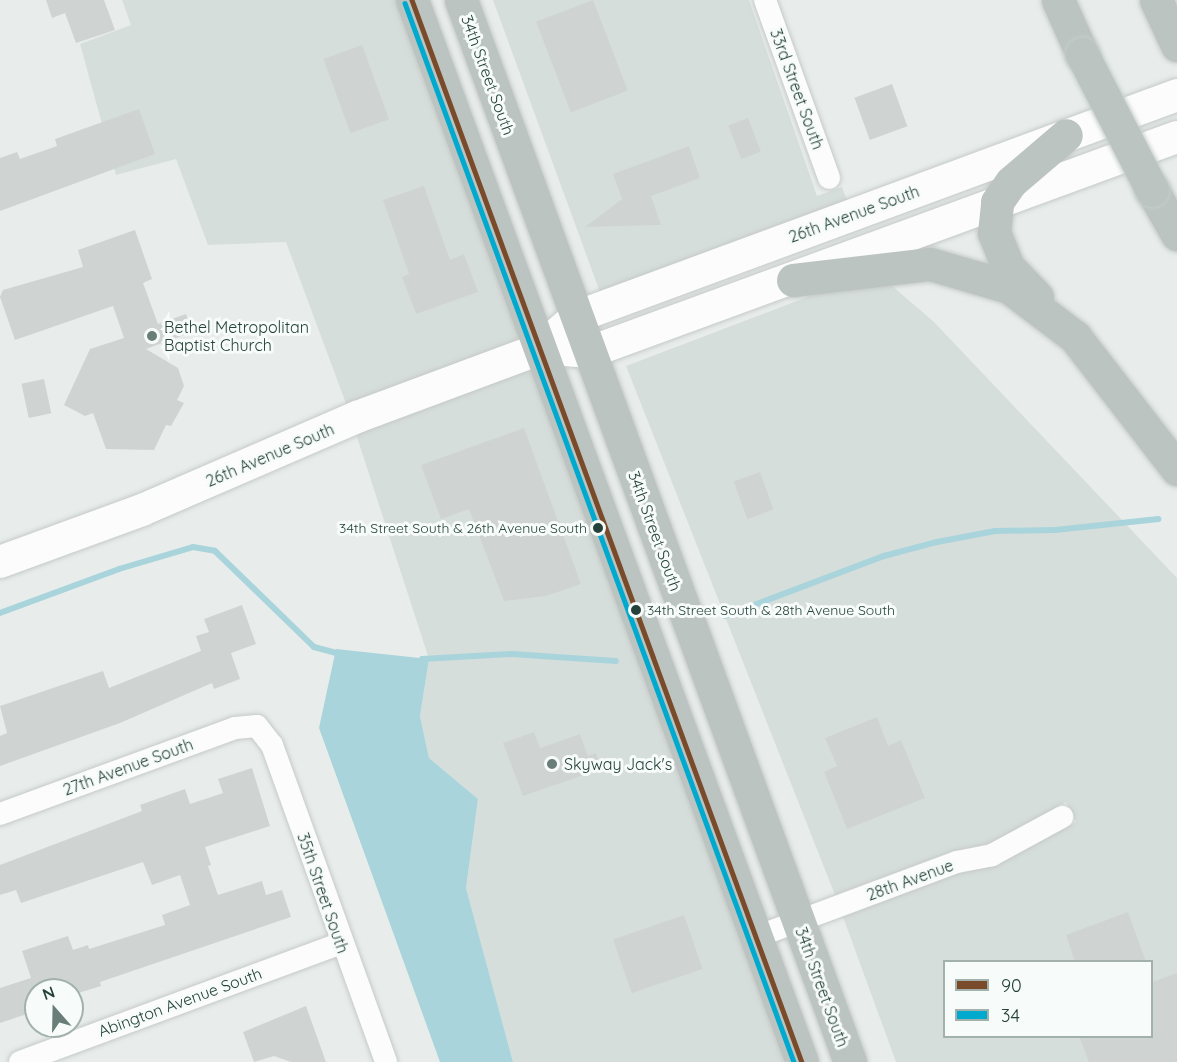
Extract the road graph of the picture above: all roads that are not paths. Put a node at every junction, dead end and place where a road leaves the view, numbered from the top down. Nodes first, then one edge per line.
1 (412, 0) edge
2 (460, 0) edge
3 (765, 0) edge
4 (1058, 0) edge
5 (1159, 6) edge
6 (1177, 45) edge
7 (1177, 95) edge
8 (1066, 135) junction
9 (1177, 137) edge
10 (829, 178) dead end
11 (997, 202) junction
12 (1177, 234) edge
13 (793, 280) junction
14 (576, 317) junction
15 (1075, 337) junction
16 (540, 349) junction
17 (590, 352) junction
18 (1177, 469) edge
19 (0, 562) edge
20 (257, 726) joint
21 (0, 814) edge
22 (1062, 817) dead end
23 (798, 922) junction
24 (756, 937) junction
25 (341, 943) junction
26 (20, 1062) edge
27 (386, 1062) edge
28 (802, 1062) edge
29 (850, 1062) edge

1 - 16 highway
2 - 14 highway, 34th Street South
3 - 10 street, 33rd Street South
4 - 12 highway, bridge
5 - 6 highway
7 - 8 main road, 26th Avenue South
8 - 11 highway
8 - 14 main road, 26th Avenue South
9 - 11 main road, 26th Avenue South
11 - 13 main road, 26th Avenue South
11 - 15 highway
13 - 15 highway
13 - 17 main road, 26th Avenue South
14 - 16 main road, 26th Avenue South
14 - 17 highway, 34th Street South
15 - 18 highway
16 - 17 main road, 26th Avenue South
16 - 19 main road, 26th Avenue South
16 - 24 highway
17 - 23 highway, 34th Street South
20 - 21 street, 27th Avenue South
20 - 25 street, 35th Street South
22 - 23 street, 28th Avenue
23 - 24 street, 28th Avenue
23 - 29 highway, 34th Street South
24 - 28 highway
25 - 26 street, Abington Avenue South
25 - 27 street, 35th Street South

